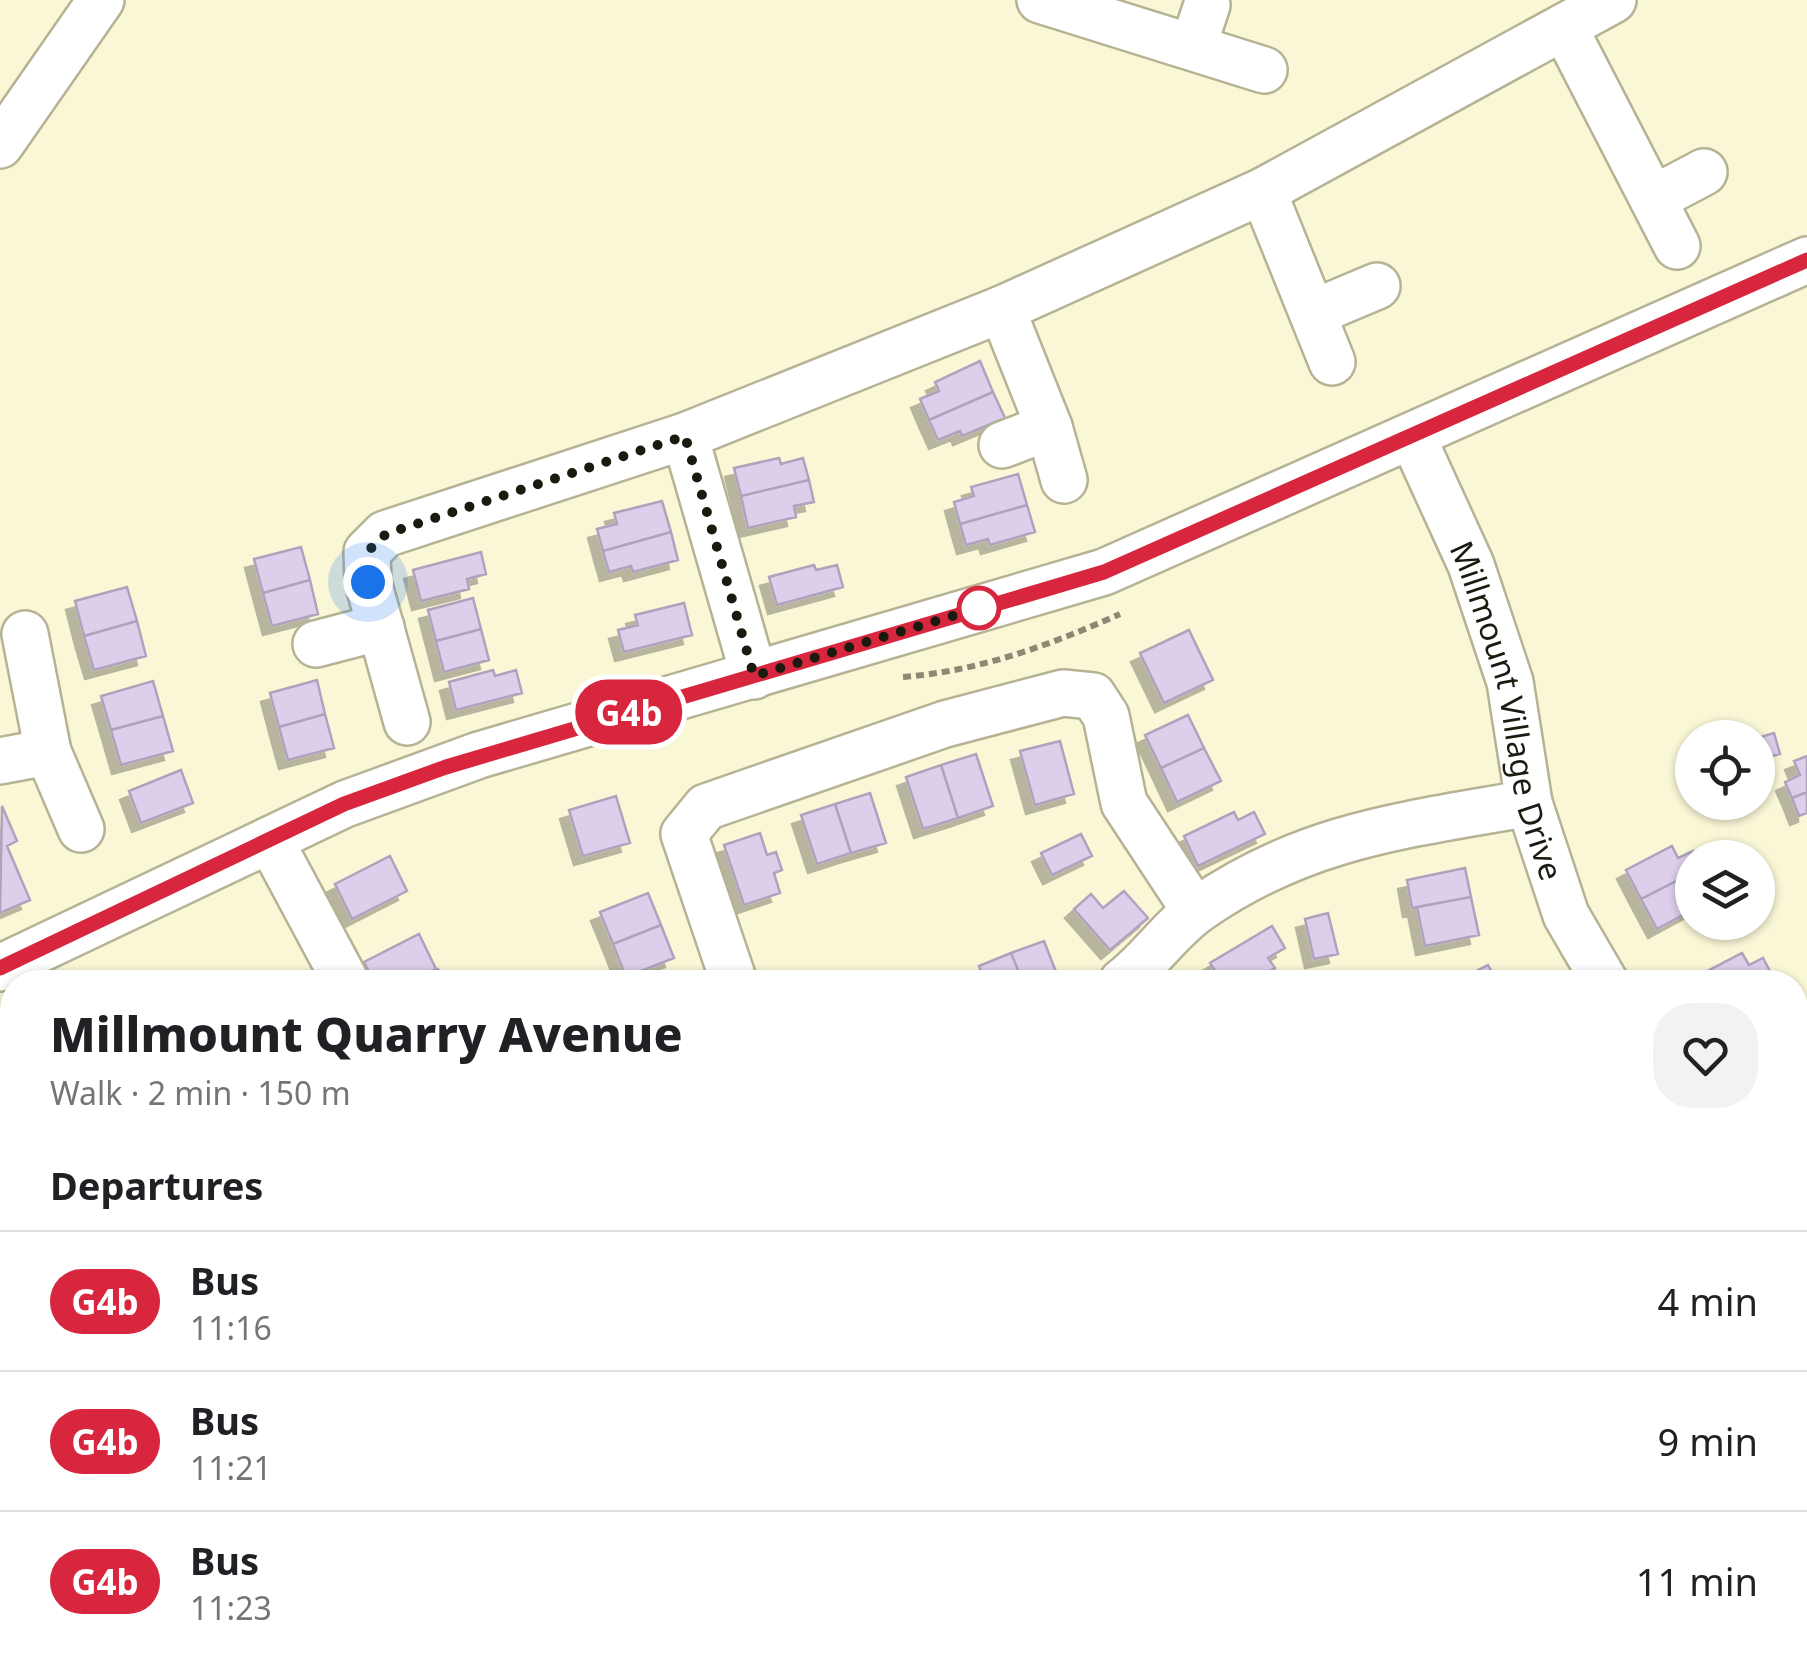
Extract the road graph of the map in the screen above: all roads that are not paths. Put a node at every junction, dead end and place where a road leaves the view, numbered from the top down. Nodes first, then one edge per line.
1 (102, 0) edge
2 (1040, 0) edge
3 (1614, 0) edge
4 (1564, 27) junction
5 (1264, 70) dead end
6 (0, 145) edge
7 (1704, 172) dead end
8 (1263, 191) junction
9 (1652, 200) junction
10 (1677, 246) dead end
11 (1807, 260) edge
12 (1377, 286) dead end
13 (1002, 309) junction
14 (1312, 314) junction
15 (1332, 362) dead end
16 (1048, 427) junction
17 (685, 436) junction
18 (1412, 438) junction
19 (1002, 445) dead end
20 (1064, 480) dead end
21 (380, 627) junction
22 (25, 634) dead end
23 (316, 644) dead end
24 (754, 676) junction
25 (408, 722) dead end
26 (48, 752) junction
27 (0, 761) edge
28 (1530, 803) junction
29 (81, 828) dead end
30 (270, 840) junction
31 (1195, 911) junction
32 (0, 968) edge
33 (340, 970) edge
34 (730, 970) edge
35 (1144, 970) edge
36 (1598, 970) edge

1 - 6 street
2 - 5 street
3 - 4 street
4 - 8 street
4 - 9 street
7 - 9 street
8 - 13 street
8 - 14 street
9 - 10 street
11 - 18 street
12 - 14 street
13 - 16 street
13 - 17 street
14 - 15 street
16 - 19 street
16 - 20 street
17 - 21 street
17 - 24 street
18 - 24 street
18 - 28 street, Millmount Village Drive
21 - 23 street
21 - 25 street
22 - 26 street
24 - 30 street
26 - 27 street
26 - 29 street
28 - 31 street
28 - 36 street, Millmount Village Drive
30 - 32 street
30 - 33 street
31 - 34 street
31 - 35 street

